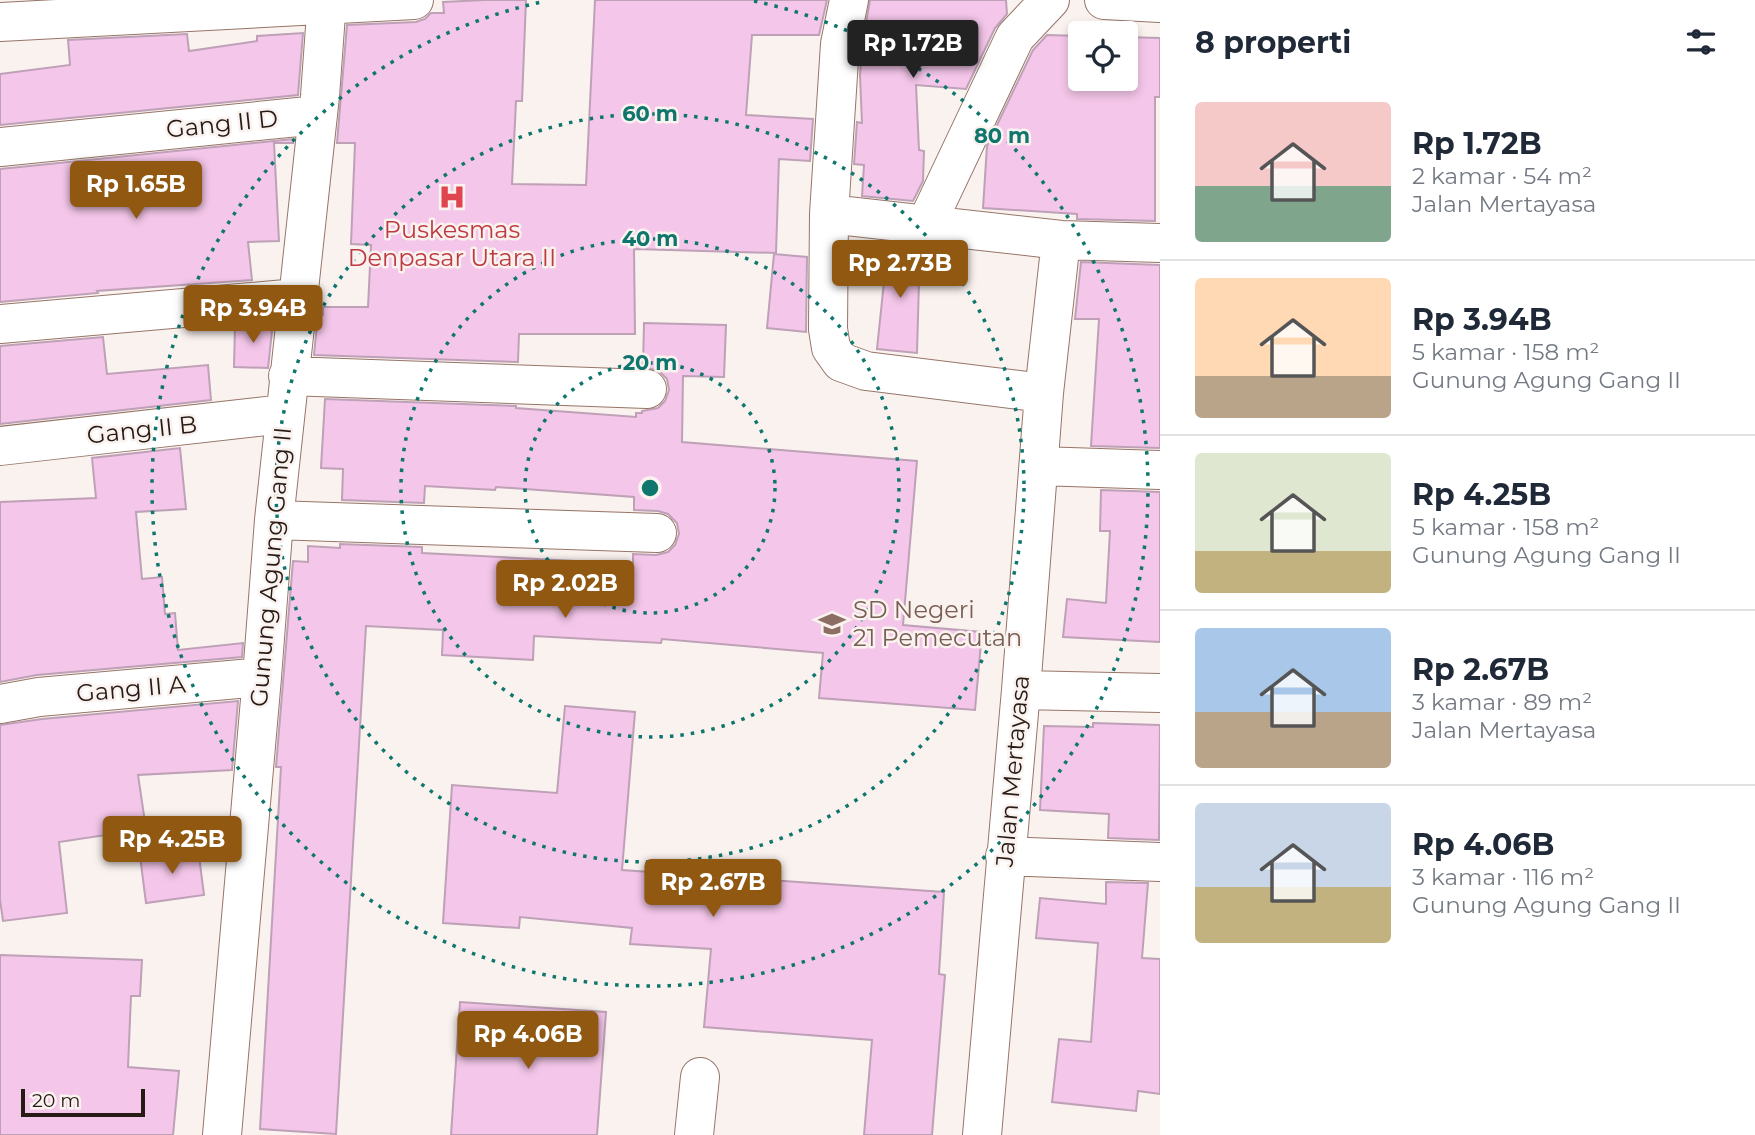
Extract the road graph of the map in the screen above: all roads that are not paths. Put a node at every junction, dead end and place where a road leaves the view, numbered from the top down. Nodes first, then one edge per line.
1 (414, 0) edge
2 (849, 0) edge
3 (1050, 0) edge
4 (1104, 0) edge
5 (327, 2) edge
6 (1160, 3) edge
7 (119, 8) edge
8 (47, 10) edge
9 (0, 22) edge
10 (318, 115) junction
11 (0, 147) edge
12 (829, 214) junction
13 (926, 225) junction
14 (1061, 240) junction
15 (1160, 243) edge
16 (297, 299) junction
17 (0, 324) edge
18 (288, 376) junction
19 (647, 389) dead end
20 (1044, 393) junction
21 (284, 414) junction
22 (0, 446) edge
23 (1039, 466) junction
24 (1160, 470) edge
25 (274, 520) junction
26 (656, 533) dead end
27 (262, 677) junction
28 (1021, 690) junction
29 (1160, 693) edge
30 (0, 705) edge
31 (1005, 856) junction
32 (1160, 862) edge
33 (700, 1077) dead end
34 (222, 1135) edge
35 (694, 1135) edge
36 (982, 1135) edge

1 - 5 street
2 - 12 street
3 - 13 street
4 - 6 street
5 - 7 street
5 - 10 street, Gunung Agung Gang II
7 - 8 street
8 - 9 street
10 - 11 street, Gang II D
10 - 16 street, Gunung Agung Gang II
12 - 13 street
12 - 20 street
13 - 14 street
14 - 15 street
14 - 20 street, Jalan Mertayasa
16 - 17 street
16 - 18 street, Gunung Agung Gang II
18 - 19 street
18 - 21 street, Gunung Agung Gang II
20 - 23 street, Jalan Mertayasa
21 - 22 street, Gang II B
21 - 25 street, Gunung Agung Gang II
23 - 24 street
23 - 28 street, Jalan Mertayasa
25 - 26 street
25 - 27 street, Gunung Agung Gang II
27 - 30 street, Gang II A
27 - 34 street, Gunung Agung Gang II
28 - 29 street
28 - 31 street, Jalan Mertayasa
31 - 32 street
31 - 36 street, Jalan Mertayasa
33 - 35 street

